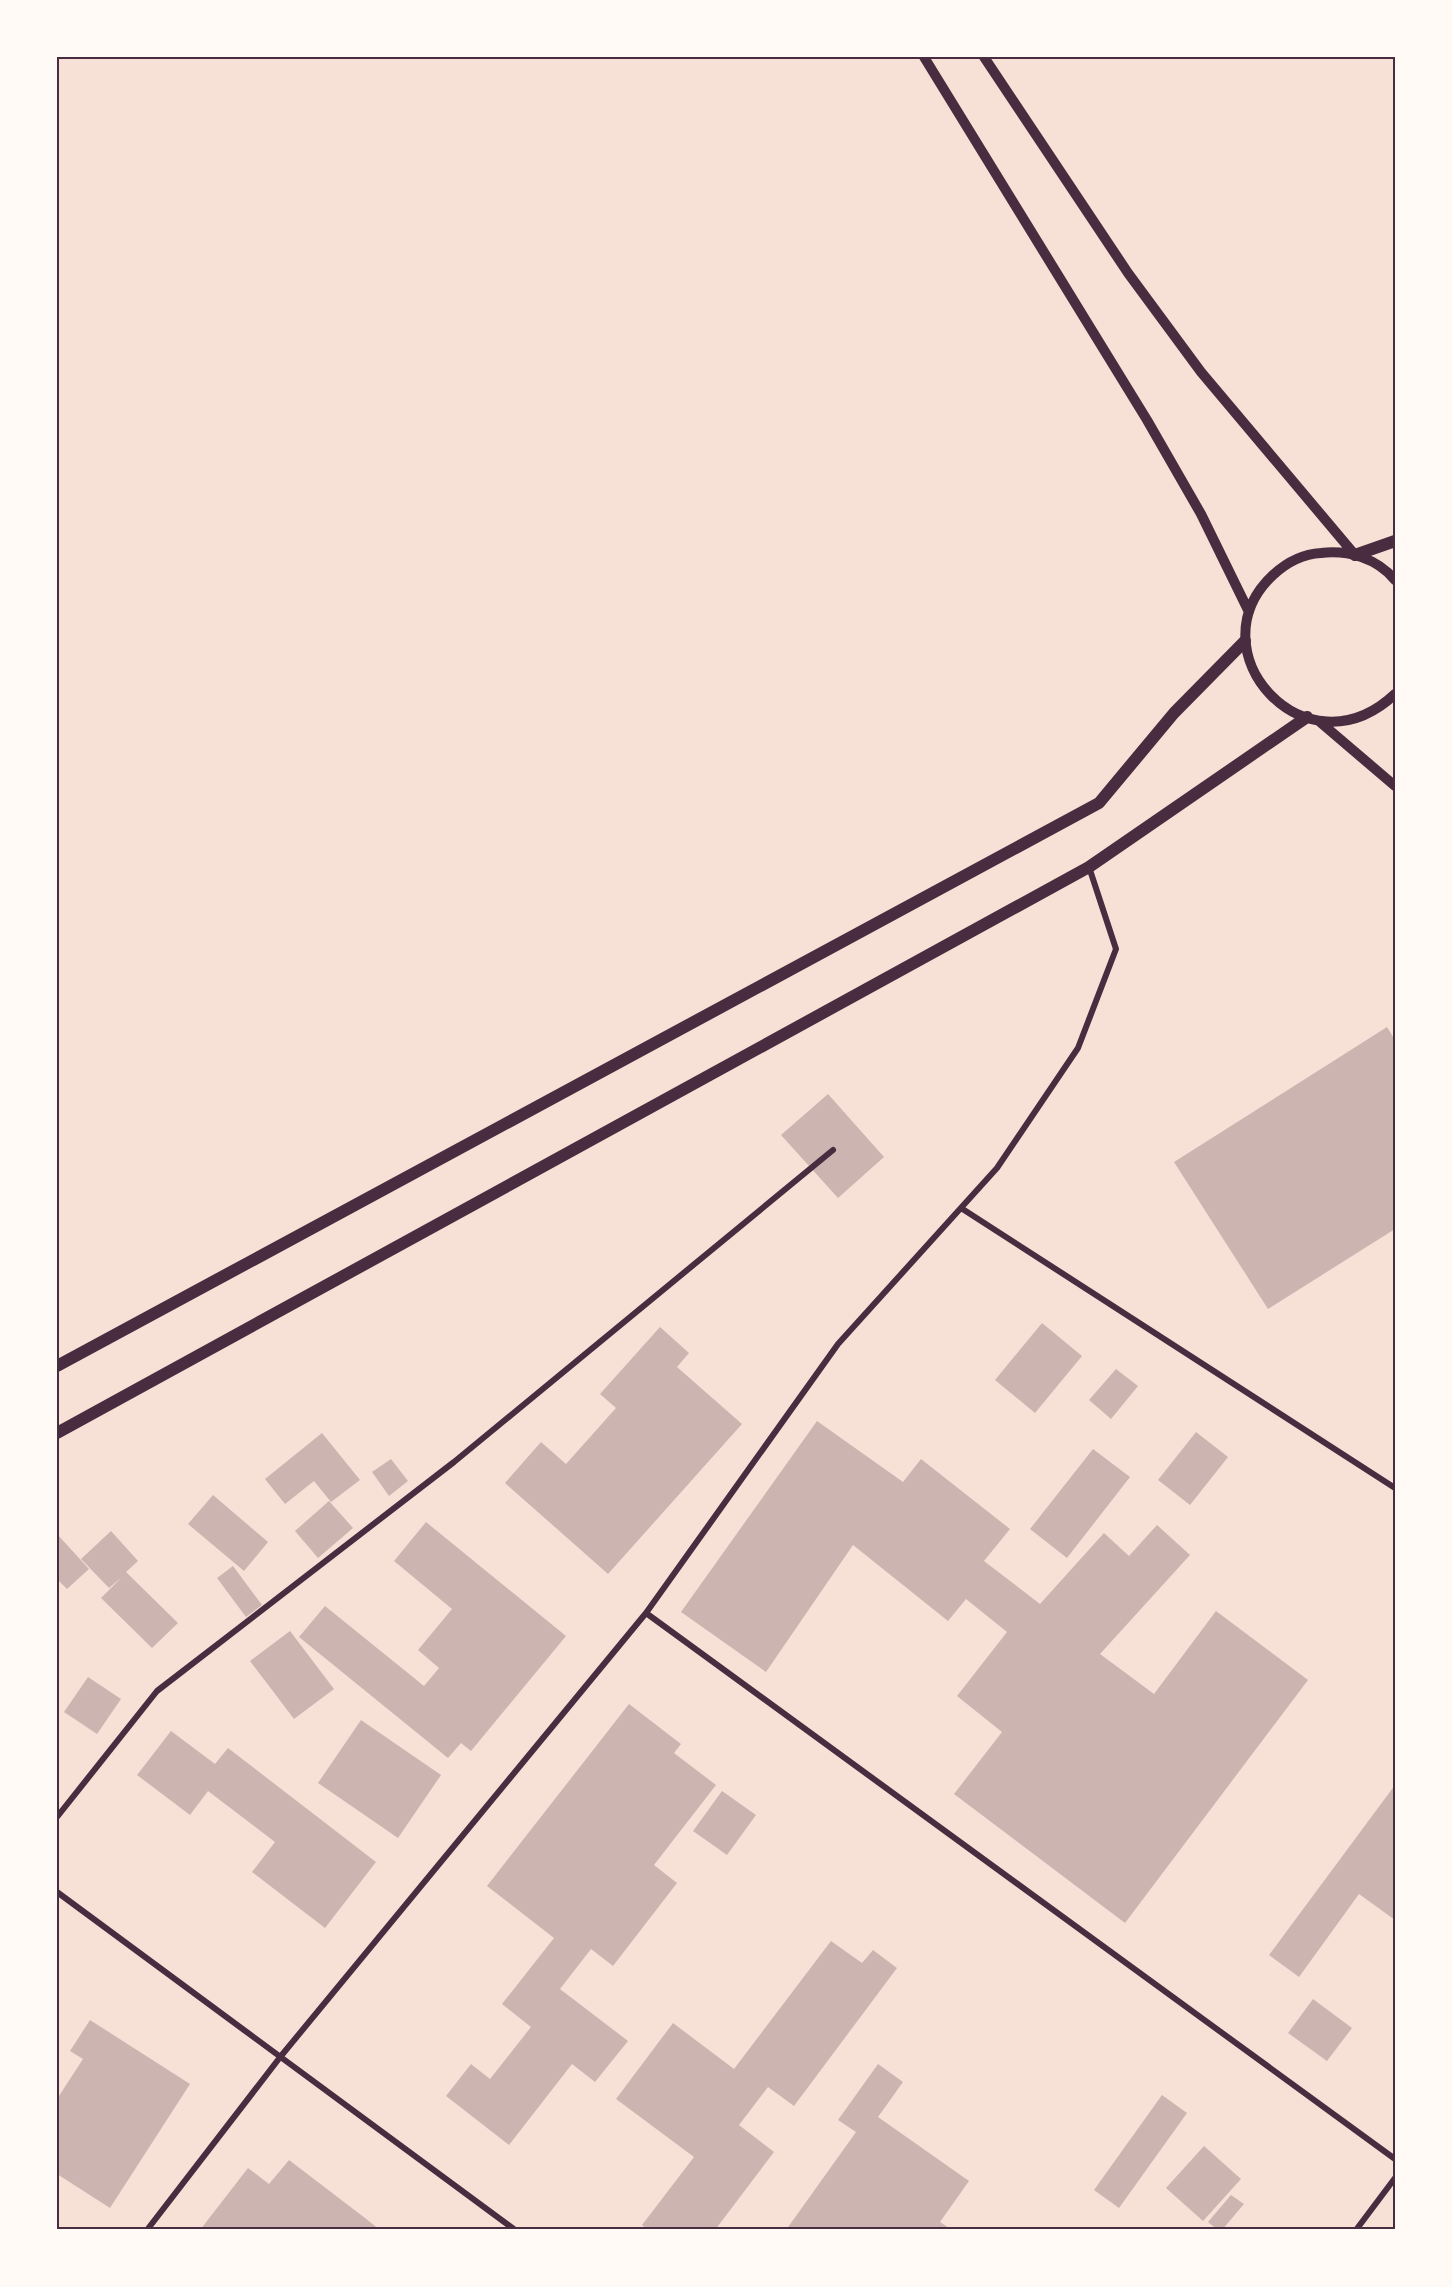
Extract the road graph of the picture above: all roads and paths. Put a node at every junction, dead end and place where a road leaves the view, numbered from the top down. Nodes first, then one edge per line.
1 (924, 57) edge
2 (984, 57) edge
3 (1395, 541) edge
4 (1355, 555) junction
5 (1395, 580) edge
6 (1249, 612) junction
7 (1245, 641) junction
8 (1395, 694) edge
9 (1307, 717) junction
10 (1320, 722) junction
11 (1395, 786) edge
12 (1089, 867) junction
13 (833, 1150) dead end
14 (961, 1208) junction
15 (57, 1366) edge
16 (57, 1433) edge
17 (1395, 1488) edge
18 (646, 1613) junction
19 (57, 1817) edge
20 (57, 1892) edge
21 (281, 2056) junction
22 (1395, 2159) edge
23 (1395, 2178) edge
24 (147, 2230) edge
25 (516, 2230) edge
26 (1356, 2230) edge

1 - 6 street
2 - 4 street
3 - 4 main road
4 - 5 street
4 - 6 street
6 - 7 street
7 - 9 street
7 - 15 main road
8 - 10 street
9 - 10 street
9 - 12 main road
10 - 11 street
12 - 14 street
12 - 16 main road
13 - 19 street
14 - 17 street
14 - 18 street
18 - 21 street
18 - 22 street
20 - 21 street
21 - 24 street
21 - 25 street
23 - 26 street

